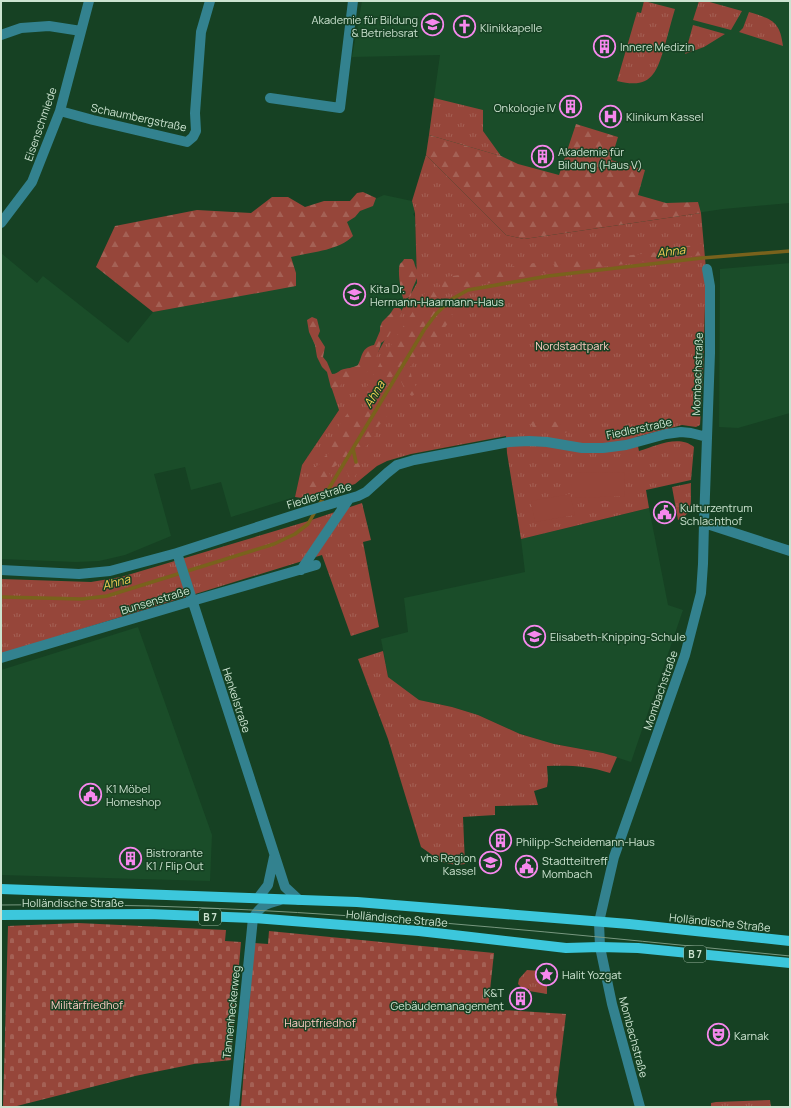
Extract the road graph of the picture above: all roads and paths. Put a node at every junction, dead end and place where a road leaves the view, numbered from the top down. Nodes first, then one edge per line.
1 (89, 1) edge
2 (210, 1) edge
3 (353, 1) edge
4 (81, 30) junction
5 (1, 35) edge
6 (270, 98) dead end
7 (60, 111) junction
8 (1, 223) edge
9 (707, 269) dead end
10 (707, 437) junction
11 (349, 499) junction
12 (704, 523) junction
13 (790, 551) edge
14 (178, 556) junction
15 (316, 565) dead end
16 (1, 570) edge
17 (300, 570) junction
18 (190, 596) junction
19 (1, 658) edge
20 (274, 855) junction
21 (1, 889) edge
22 (258, 898) junction
23 (283, 899) junction
24 (299, 900) junction
25 (1, 915) edge
26 (253, 918) junction
27 (599, 922) junction
28 (790, 942) edge
29 (600, 947) junction
30 (790, 963) edge
31 (234, 1107) edge
32 (640, 1107) edge

1 - 4 street, Eisenschmiede
2 - 7 street, Schaumbergstraße
3 - 6 street
4 - 5 street
4 - 7 street, Eisenschmiede
7 - 8 street, Eisenschmiede
9 - 10 street, Mombachstraße
10 - 11 street, Fiedlerstraße
10 - 12 street, Mombachstraße
11 - 14 street, Fiedlerstraße
11 - 17 street
12 - 13 street
12 - 27 street, Mombachstraße
14 - 16 street, Fiedlerstraße
14 - 18 street, Henkelstraße
15 - 17 street, Bunsenstraße
17 - 18 street, Bunsenstraße
18 - 19 street, Bunsenstraße
18 - 20 street, Henkelstraße
20 - 22 street, Henkelstraße
20 - 24 street, Henkelstraße
21 - 22 main road, Holländische Straße / B 7
22 - 23 main road, Holländische Straße / B 7
23 - 24 main road, Holländische Straße / B 7
23 - 26 street
24 - 27 main road, Holländische Straße / B 7
25 - 26 main road, Holländische Straße / B 7
26 - 29 main road, Holländische Straße / B 7
26 - 31 street, Tannenheckerweg
27 - 28 main road, Holländische Straße / B 7
27 - 29 street, Mombachstraße
29 - 30 main road, Holländische Straße / B 7
29 - 32 street, Mombachstraße

